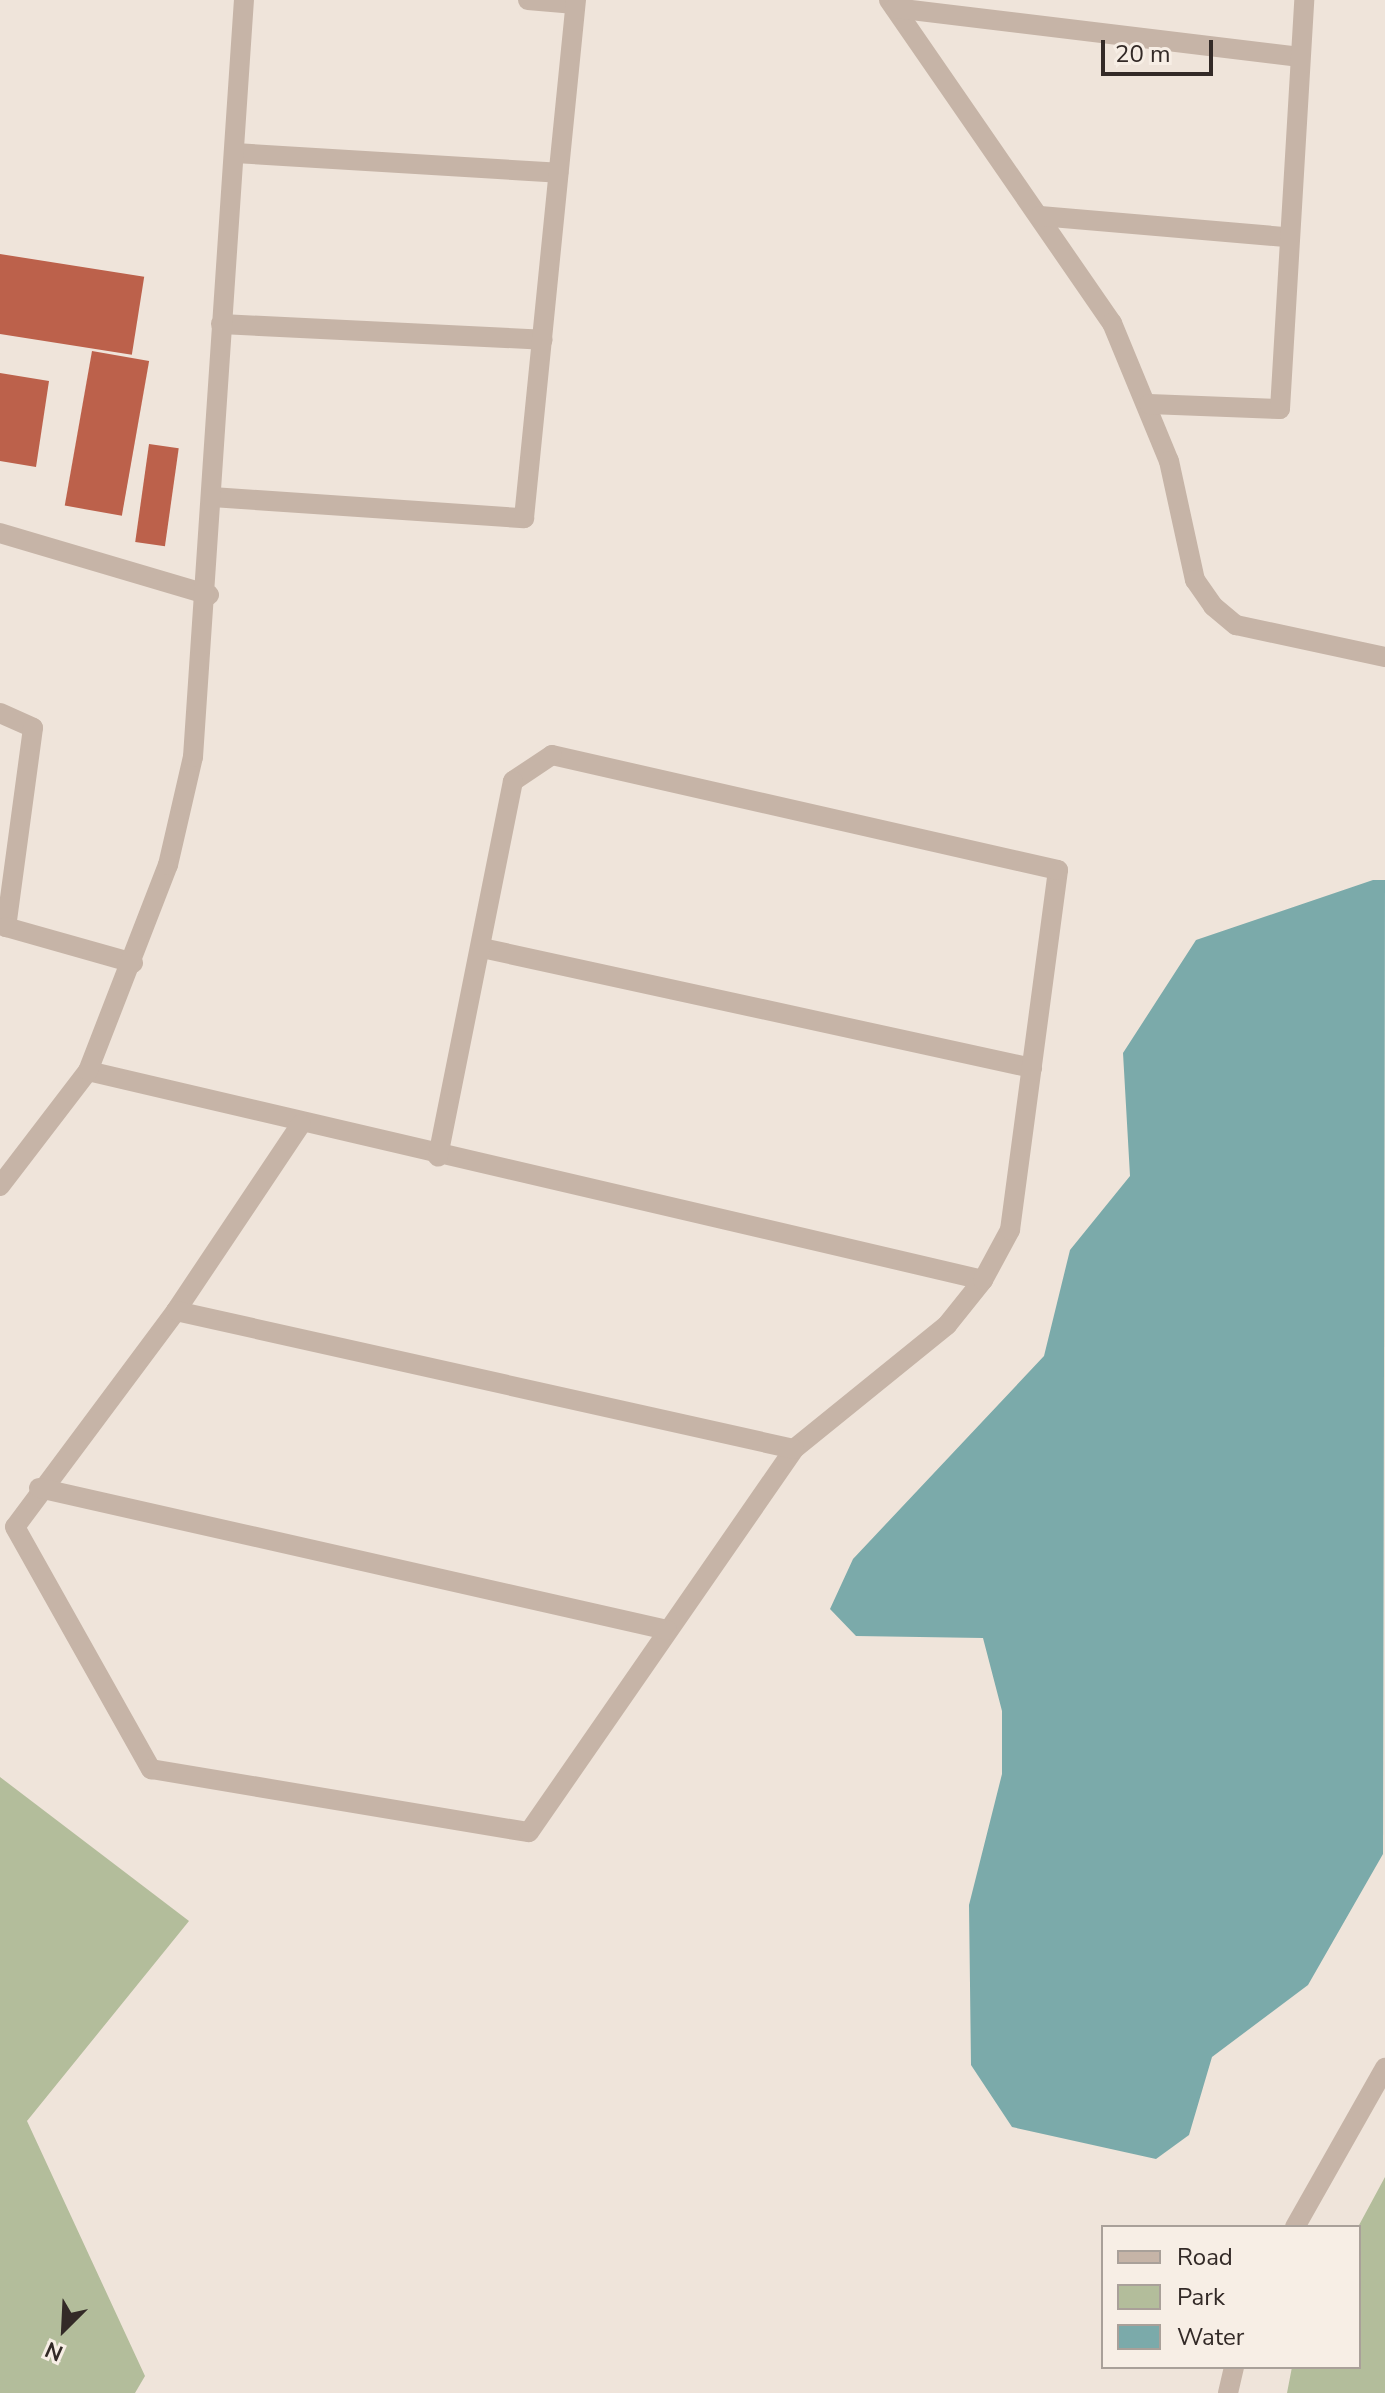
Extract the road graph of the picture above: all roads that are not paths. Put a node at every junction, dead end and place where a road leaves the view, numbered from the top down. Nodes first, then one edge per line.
1 (244, 0) edge
2 (528, 0) edge
3 (1304, 0) edge
4 (575, 2) edge
5 (892, 4) edge
6 (1300, 57) junction
7 (235, 153) junction
8 (558, 173) junction
9 (1040, 216) junction
10 (1286, 237) junction
11 (221, 324) junction
12 (543, 340) junction
13 (1149, 404) junction
14 (212, 497) junction
15 (0, 533) edge
16 (209, 595) junction
17 (1385, 657) edge
18 (0, 713) edge
19 (3, 927) edge
20 (482, 948) junction
21 (133, 963) junction
22 (1032, 1068) junction
23 (88, 1071) junction
24 (301, 1124) junction
25 (438, 1157) junction
26 (9, 1164) edge
27 (0, 1186) edge
28 (983, 1280) junction
29 (176, 1311) junction
30 (794, 1449) junction
31 (39, 1488) junction
32 (667, 1630) junction
33 (1385, 2068) edge
34 (1296, 2225) edge
35 (1234, 2369) edge
36 (1228, 2393) edge

1 - 7 street
2 - 4 street
3 - 6 street
4 - 8 street
5 - 6 street
5 - 9 street
6 - 10 street
7 - 8 street
7 - 11 street
8 - 12 street
9 - 10 street
9 - 13 street
10 - 13 street
11 - 12 street
11 - 14 street
12 - 14 street
13 - 17 street
14 - 16 street
15 - 16 street
16 - 21 street
18 - 19 street
19 - 21 street
20 - 22 street
20 - 22 street
20 - 25 street
21 - 23 street
22 - 28 street
23 - 24 street
23 - 26 street
24 - 25 street
24 - 29 street
25 - 28 street
26 - 27 street
28 - 30 street
29 - 30 street
29 - 31 street
30 - 32 street
31 - 32 street
31 - 32 street
33 - 34 street
35 - 36 street

